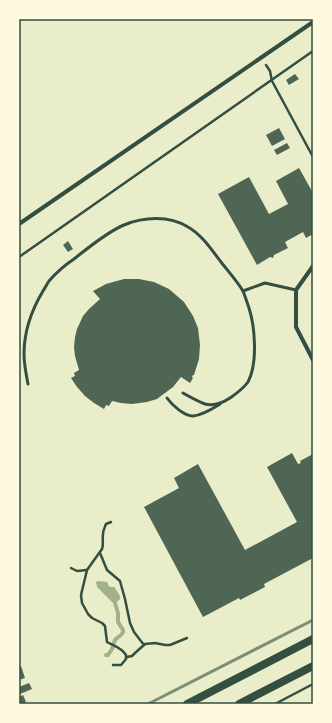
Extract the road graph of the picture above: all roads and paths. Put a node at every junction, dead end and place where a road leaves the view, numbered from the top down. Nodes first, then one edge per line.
1 (313, 22) edge
2 (313, 51) edge
3 (261, 58) junction
4 (272, 81) junction
5 (313, 158) edge
6 (19, 224) edge
7 (19, 257) edge
8 (313, 266) edge
9 (296, 290) junction
10 (243, 291) junction
11 (313, 360) edge
12 (28, 384) dead end
13 (183, 393) dead end
14 (167, 398) dead end
15 (227, 400) junction
16 (111, 522) dead end
17 (100, 553) junction
18 (71, 568) dead end
19 (87, 570) junction
20 (187, 638) dead end
21 (313, 639) edge
22 (144, 646) junction
23 (127, 657) junction
24 (113, 666) dead end
25 (313, 666) edge
26 (313, 684) edge
27 (187, 704) edge
28 (239, 704) edge
29 (275, 704) edge

1 - 3 street
2 - 4 path
3 - 4 path
3 - 6 street
4 - 5 path
4 - 7 path
8 - 9 street
9 - 10 lane
9 - 11 street
10 - 12 lane
10 - 15 lane
13 - 15 lane
14 - 15 lane
16 - 17 path
17 - 19 path
17 - 22 path
18 - 19 path
19 - 23 path
20 - 22 path
21 - 27 main road
22 - 23 path
23 - 24 path
25 - 28 main road
26 - 29 path

